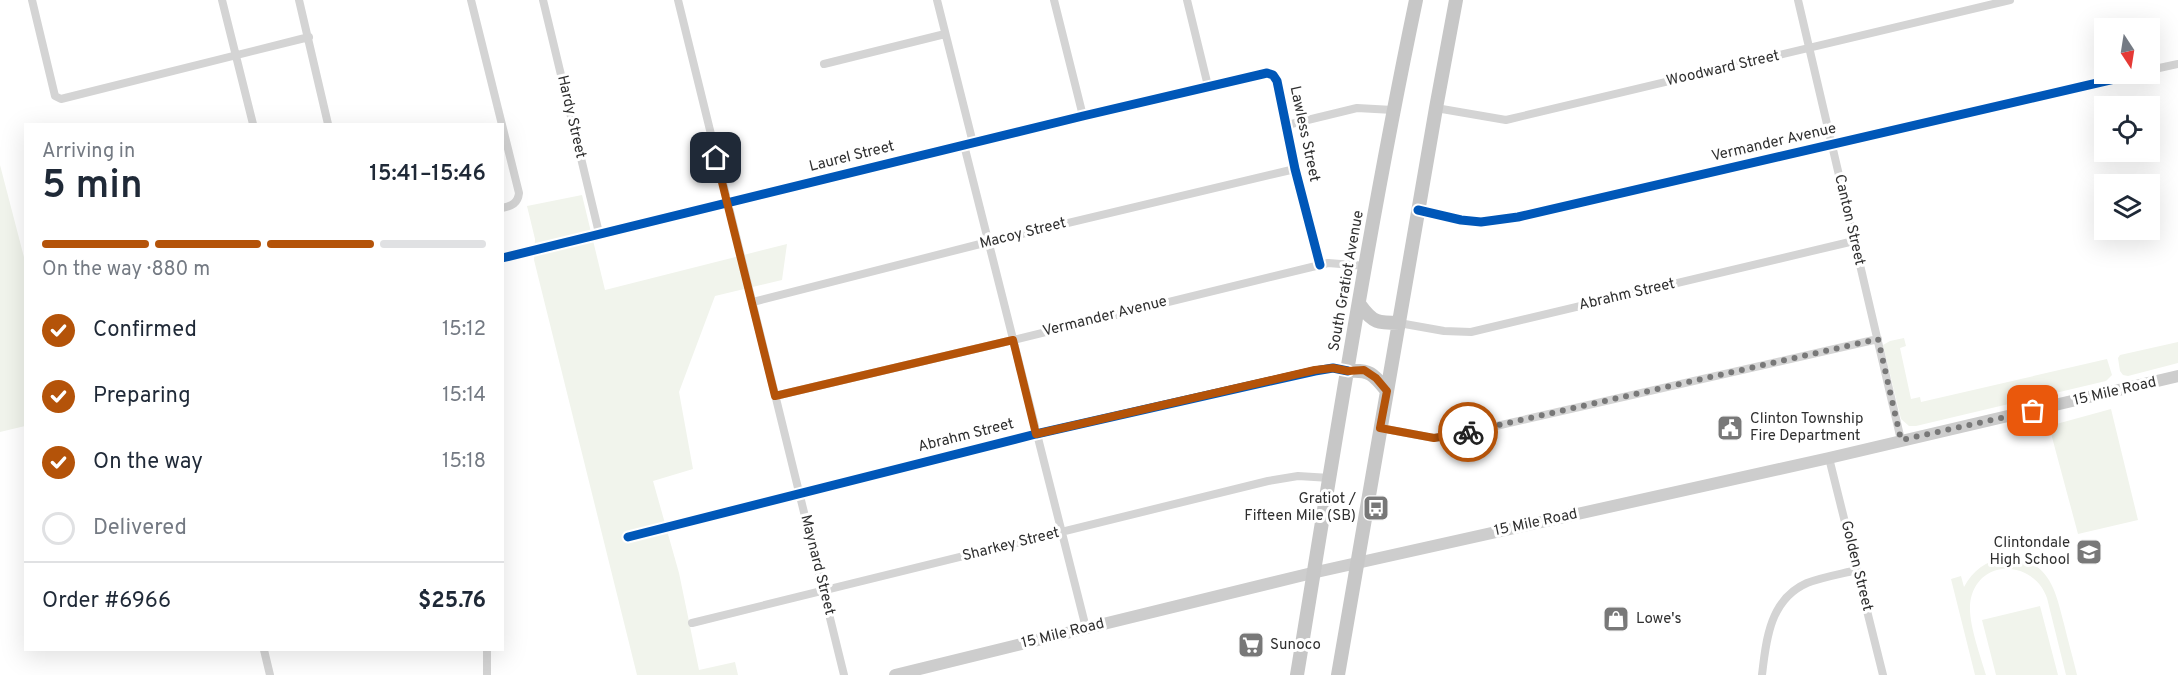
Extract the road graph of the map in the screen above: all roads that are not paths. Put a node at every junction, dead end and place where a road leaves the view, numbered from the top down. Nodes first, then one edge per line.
1 (32, 0) edge
2 (222, 0) edge
3 (299, 0) edge
4 (471, 0) edge
5 (543, 0) edge
6 (678, 0) edge
7 (937, 0) edge
8 (1054, 0) edge
9 (1187, 0) edge
10 (1416, 0) edge
11 (1456, 0) edge
12 (1797, 0) edge
13 (2010, 0) edge
14 (945, 34) junction
15 (309, 37) junction
16 (1808, 49) junction
17 (236, 55) junction
18 (824, 64) dead end
19 (2178, 64) edge
20 (2160, 68) edge
21 (2094, 84) edge
22 (1208, 86) junction
23 (1436, 108) junction
24 (1393, 110) junction
25 (1083, 116) junction
26 (253, 123) edge
27 (328, 123) edge
28 (502, 123) edge
29 (1287, 125) junction
30 (504, 133) edge
31 (968, 144) junction
32 (1831, 145) junction
33 (1295, 169) junction
34 (727, 203) junction
35 (504, 208) edge
36 (1418, 210) junction
37 (599, 233) junction
38 (1854, 241) junction
39 (988, 242) junction
40 (504, 257) edge
41 (1320, 265) junction
42 (1366, 266) junction
43 (753, 302) junction
44 (1360, 305) junction
45 (1399, 323) junction
46 (1878, 339) junction
47 (1013, 340) junction
48 (1348, 371) junction
49 (2178, 376) edge
50 (1387, 391) junction
51 (775, 396) junction
52 (1380, 428) junction
53 (1036, 434) junction
54 (1901, 440) junction
55 (1829, 458) junction
56 (1330, 477) junction
57 (800, 494) junction
58 (1060, 533) junction
59 (628, 537) dead end
60 (1358, 563) junction
61 (1857, 570) junction
62 (1312, 573) junction
63 (823, 592) junction
64 (692, 623) dead end
65 (1086, 628) junction
66 (264, 651) edge
67 (488, 651) edge
68 (270, 675) edge
69 (487, 675) edge
70 (844, 675) edge
71 (895, 675) edge
72 (1297, 675) edge
73 (1338, 675) edge
74 (1762, 675) edge
75 (1883, 675) edge

1 - 17 street
2 - 17 street
3 - 15 street
4 - 28 street
5 - 37 street, Hardy Street
6 - 34 street, Maynard Street
7 - 14 street
8 - 25 street
9 - 22 street
10 - 24 main road, South Gratiot Avenue
11 - 23 main road
12 - 16 street, Canton Street
13 - 16 street, Woodward Street
14 - 18 street
14 - 31 street
15 - 17 street
15 - 27 street
16 - 23 street, Woodward Street
16 - 32 street, Canton Street
17 - 26 street
19 - 20 street
21 - 32 street, Vermander Avenue
22 - 25 street, Laurel Street
22 - 29 street, Lawless Street
23 - 36 main road
24 - 29 street
24 - 42 main road, South Gratiot Avenue
25 - 31 street, Laurel Street
29 - 33 street, Lawless Street
30 - 35 street
31 - 34 street, Laurel Street
31 - 39 street
32 - 36 street, Vermander Avenue
32 - 38 street, Canton Street
33 - 39 street, Macoy Street
33 - 41 street, Lawless Street
34 - 37 street, Laurel Street
34 - 43 street, Maynard Street
36 - 45 main road
37 - 40 street, Laurel Street
38 - 45 street, Abrahm Street
38 - 46 street, Canton Street
39 - 43 street, Macoy Street
39 - 47 street
41 - 42 street, Vermander Avenue
41 - 47 street, Vermander Avenue
42 - 44 main road, South Gratiot Avenue
43 - 51 street, Maynard Street
44 - 45 main road
44 - 48 main road, South Gratiot Avenue
45 - 50 main road
46 - 52 street
46 - 54 street, Canton Street
47 - 51 street, Vermander Avenue
47 - 53 street
48 - 50 main road
48 - 53 street, Abrahm Street
48 - 56 main road, South Gratiot Avenue
49 - 54 main road, 15 Mile Road
50 - 52 main road
51 - 57 street, Maynard Street
52 - 60 main road
53 - 57 street, Abrahm Street
53 - 58 street
54 - 55 main road, 15 Mile Road
55 - 60 main road, 15 Mile Road
55 - 61 street, Golden Street
56 - 58 street, Sharkey Street
56 - 62 main road, South Gratiot Avenue
57 - 59 street, Abrahm Street
57 - 63 street, Maynard Street
58 - 63 street, Sharkey Street
58 - 65 street
60 - 62 main road, 15 Mile Road
60 - 73 main road
61 - 74 street
61 - 75 street, Golden Street
62 - 65 main road, 15 Mile Road
62 - 72 main road, South Gratiot Avenue
63 - 64 street, Sharkey Street
63 - 70 street, Maynard Street
65 - 71 main road, 15 Mile Road
66 - 68 street
67 - 69 street

